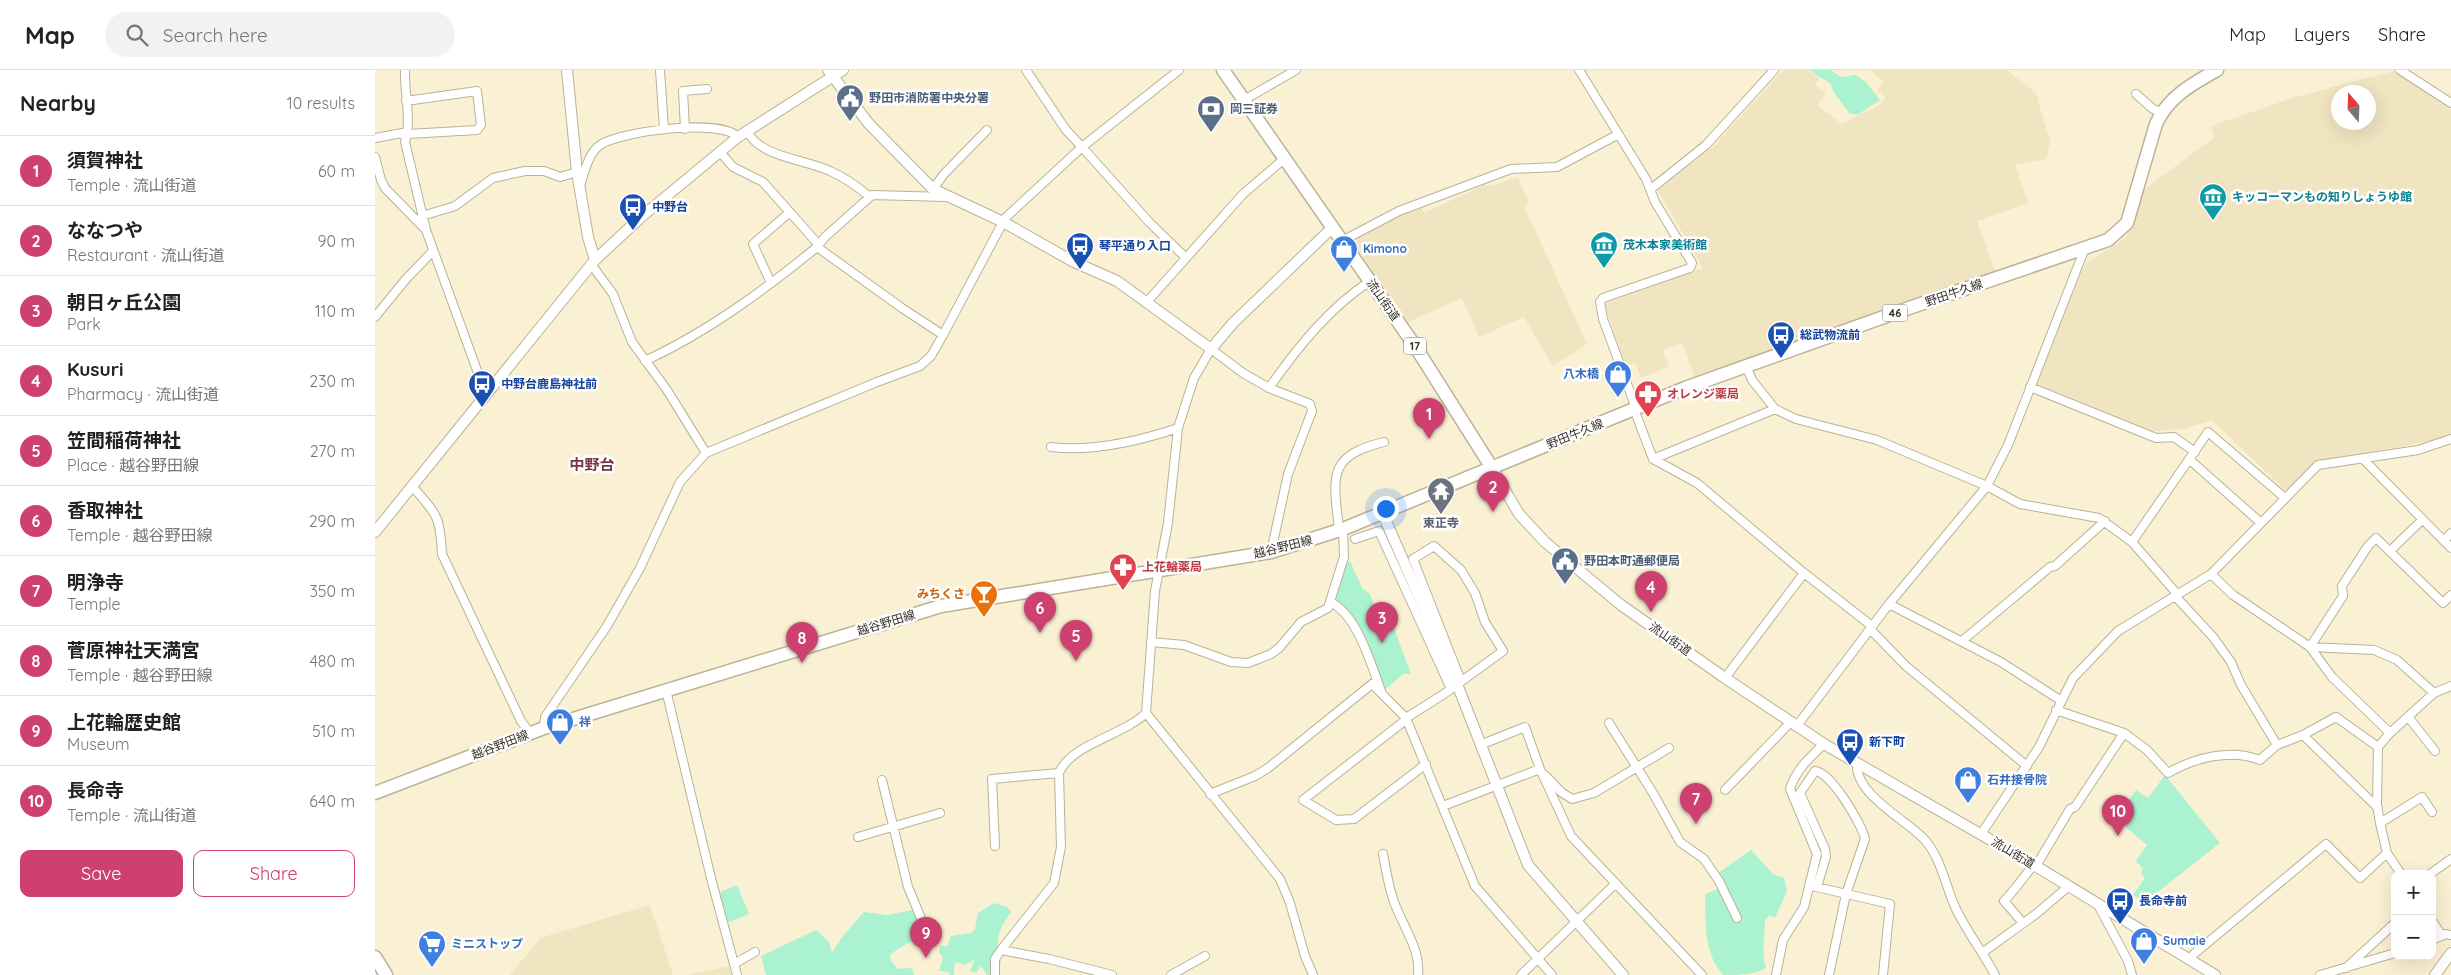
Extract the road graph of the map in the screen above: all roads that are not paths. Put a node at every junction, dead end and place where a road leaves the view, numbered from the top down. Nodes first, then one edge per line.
1 (405, 70) edge
2 (567, 70) edge
3 (660, 70) edge
4 (843, 70) edge
5 (1026, 70) edge
6 (1179, 70) edge
7 (1223, 70) edge
8 (1297, 70) edge
9 (1579, 70) edge
10 (1774, 70) edge
11 (2400, 70) edge
12 (2213, 71) edge
13 (830, 73) edge
14 (707, 89) dead end
15 (2136, 94) dead end
16 (406, 100) junction
17 (1244, 100) junction
18 (2451, 103) edge
19 (2161, 112) junction
20 (685, 128) junction
21 (664, 129) junction
22 (987, 130) dead end
23 (742, 134) junction
24 (408, 135) junction
25 (1617, 136) junction
26 (375, 138) edge
27 (1082, 147) junction
28 (719, 152) junction
29 (375, 157) edge
30 (1283, 160) junction
31 (577, 172) junction
32 (580, 186) junction
33 (933, 189) junction
34 (1651, 189) junction
35 (869, 197) junction
36 (946, 197) junction
37 (790, 212) junction
38 (422, 216) junction
39 (1002, 222) junction
40 (1332, 228) junction
41 (425, 229) junction
42 (1342, 241) junction
43 (818, 246) junction
44 (2085, 248) junction
45 (433, 251) junction
46 (1185, 257) junction
47 (593, 262) junction
48 (1370, 281) junction
49 (771, 283) junction
50 (1146, 303) junction
51 (375, 317) edge
52 (943, 335) junction
53 (1211, 349) junction
54 (645, 361) junction
55 (1745, 366) junction
56 (2030, 387) junction
57 (1269, 388) junction
58 (486, 395) junction
59 (1635, 409) junction
60 (1775, 409) junction
61 (1179, 428) junction
62 (2451, 439) edge
63 (1383, 442) dead end
64 (1051, 447) dead end
65 (2195, 452) junction
66 (706, 453) junction
67 (1653, 459) junction
68 (2363, 459) junction
69 (2190, 460) junction
70 (1492, 468) junction
71 (412, 486) junction
72 (1987, 486) junction
73 (2285, 498) junction
74 (1383, 512) junction
75 (2422, 520) junction
76 (2105, 521) junction
77 (2261, 522) junction
78 (1341, 530) junction
79 (375, 532) edge
80 (2451, 533) edge
81 (1355, 540) dead end
82 (2444, 541) junction
83 (2132, 542) junction
84 (2451, 548) edge
85 (2390, 551) junction
86 (1271, 552) junction
87 (1159, 571) junction
88 (1804, 573) junction
89 (2211, 574) junction
90 (2451, 595) edge
91 (2177, 596) junction
92 (1330, 602) junction
93 (1889, 604) junction
94 (1871, 627) junction
95 (1962, 641) junction
96 (1151, 642) junction
97 (2310, 647) junction
98 (1725, 678) junction
99 (1456, 685) junction
100 (2451, 686) edge
101 (666, 690) junction
102 (1382, 693) junction
103 (2434, 693) junction
104 (2060, 700) junction
105 (2056, 710) junction
106 (1146, 713) junction
107 (1407, 718) junction
108 (2409, 718) junction
109 (1609, 723) dead end
110 (1793, 725) junction
111 (544, 728) junction
112 (2124, 732) junction
113 (530, 733) junction
114 (2390, 733) junction
115 (2303, 735) junction
116 (1824, 744) junction
117 (1480, 745) junction
118 (2277, 745) junction
119 (2378, 747) junction
120 (1669, 748) dead end
121 (2435, 751) dead end
122 (1426, 764) junction
123 (1857, 764) junction
124 (2027, 766) junction
125 (1637, 768) junction
126 (1541, 771) junction
127 (1059, 773) junction
128 (882, 780) dead end
129 (1496, 786) junction
130 (1725, 790) dead end
131 (375, 793) edge
132 (1210, 794) junction
133 (1443, 806) junction
134 (2378, 808) junction
135 (2433, 812) dead end
136 (940, 813) dead end
137 (2380, 823) junction
138 (895, 826) junction
139 (1981, 834) junction
140 (858, 837) dead end
141 (995, 846) dead end
142 (2387, 853) junction
143 (1383, 854) dead end
144 (2451, 859) edge
145 (2035, 866) junction
146 (2398, 870) edge
147 (2436, 870) edge
148 (1615, 884) junction
149 (2069, 886) junction
150 (1813, 887) junction
151 (1846, 894) junction
152 (2097, 904) junction
153 (1737, 918) dead end
154 (1576, 921) junction
155 (923, 923) dead end
156 (2023, 923) junction
157 (2391, 927) edge
158 (2436, 927) edge
159 (2451, 935) edge
160 (2442, 936) junction
161 (2436, 938) edge
162 (1001, 950) junction
163 (755, 952) dead end
164 (1982, 953) junction
165 (2451, 953) edge
166 (2391, 954) edge
167 (1205, 956) dead end
168 (375, 957) edge
169 (1538, 958) junction
170 (2188, 959) junction
171 (734, 964) junction
172 (2345, 969) junction
173 (385, 975) edge
174 (737, 975) edge
175 (995, 975) edge
176 (1112, 975) edge
177 (1171, 975) edge
178 (1313, 975) edge
179 (1417, 975) edge
180 (1521, 975) edge
181 (1552, 975) edge
182 (1623, 975) edge
183 (1703, 975) edge
184 (1776, 975) edge
185 (1829, 975) edge
186 (1883, 975) edge
187 (1995, 975) edge
188 (2132, 975) edge
189 (2215, 975) edge
190 (2320, 975) edge
191 (2435, 975) edge

1 - 16 street
2 - 31 street
3 - 21 street
4 - 13 street
5 - 27 street
6 - 27 street
7 - 17 main road, 流山街道 / 17
8 - 17 street
9 - 25 street
10 - 34 street
11 - 18 street
12 - 19 main road, 野田牛久線 / 46
13 - 23 street
13 - 33 street
14 - 20 street
15 - 19 street
16 - 24 street
16 - 24 street
17 - 30 main road, 流山街道 / 17
19 - 44 main road, 野田牛久線 / 46
20 - 21 street
20 - 23 street
21 - 32 street
22 - 33 street
23 - 28 street
23 - 35 street
24 - 26 street
24 - 38 street
25 - 34 street
25 - 42 street
27 - 39 street
27 - 46 street
28 - 37 street
28 - 47 street
29 - 41 street
30 - 40 main road, 流山街道 / 17
30 - 46 street
31 - 32 street
31 - 38 street
32 - 47 street
33 - 36 street
34 - 59 street
35 - 36 street
35 - 43 street
36 - 39 street
37 - 43 street
37 - 49 street
38 - 41 street
39 - 50 street
39 - 52 street
40 - 42 main road, 流山街道 / 17
40 - 53 street
41 - 45 street
42 - 48 main road, 流山街道 / 17
43 - 49 street
43 - 52 street
44 - 55 main road, 野田牛久線 / 46
44 - 56 street
45 - 51 street
45 - 58 street
46 - 50 street
47 - 54 street
47 - 58 street
48 - 57 street
48 - 70 main road, 流山街道 / 17
49 - 54 street
50 - 53 street
52 - 66 street
53 - 57 street
53 - 61 street
54 - 66 street
55 - 59 main road, 野田牛久線 / 46
55 - 60 street
56 - 65 street
56 - 72 street
57 - 86 street
58 - 71 street
59 - 67 street
59 - 70 main road, 野田牛久線 / 46
60 - 67 street
60 - 72 street
61 - 64 street
61 - 87 street
62 - 68 street
63 - 78 street
65 - 69 street
65 - 73 street
66 - 111 street
67 - 88 street
68 - 73 street
68 - 75 street
69 - 77 street
69 - 83 street
70 - 74 main road, 越谷野田線
70 - 98 street, 流山街道
71 - 79 street
71 - 113 street
72 - 76 street
72 - 93 street
73 - 77 street
74 - 78 main road, 越谷野田線
74 - 99 street
75 - 82 street
75 - 85 street
76 - 83 street
76 - 95 street
77 - 89 street
78 - 86 main road, 越谷野田線
78 - 92 street
80 - 82 street
81 - 99 street
82 - 84 street
83 - 91 street
85 - 90 street
85 - 97 street
86 - 87 main road, 越谷野田線
87 - 96 street
87 - 101 main road, 越谷野田線
88 - 94 street
88 - 98 street
89 - 91 street
89 - 97 street
91 - 104 street
91 - 118 street
92 - 96 street
92 - 102 street
93 - 94 street
93 - 95 street
94 - 110 street
94 - 124 street
95 - 104 street
96 - 106 street
97 - 103 street
97 - 114 street
98 - 110 street, 流山街道
99 - 99 street
99 - 107 street
99 - 117 street
100 - 103 street
101 - 111 main road, 越谷野田線
101 - 171 street
102 - 107 street
102 - 132 street
103 - 108 street
104 - 105 street
105 - 112 street
105 - 124 street
106 - 127 street
106 - 132 street
107 - 122 street
107 - 122 street
108 - 114 street
108 - 121 street
109 - 125 street
110 - 116 street, 流山街道
110 - 130 street
111 - 113 main road, 越谷野田線
112 - 118 street
112 - 145 street
113 - 131 main road, 越谷野田線
114 - 119 street
115 - 118 street
115 - 119 street
115 - 134 street
116 - 123 street, 流山街道
116 - 150 street
117 - 126 street
117 - 129 street
119 - 134 street
120 - 125 street
122 - 133 street
123 - 139 street, 流山街道
123 - 164 street
124 - 139 street
125 - 126 street
125 - 153 street
126 - 129 street
126 - 148 street
127 - 141 street
127 - 162 street
128 - 138 street
129 - 133 street
129 - 154 street
132 - 178 street
133 - 169 street
134 - 137 street
135 - 137 street
136 - 138 street
137 - 142 street
138 - 140 street
138 - 155 street
139 - 145 street, 流山街道
142 - 146 street
142 - 170 street
143 - 179 street
144 - 147 street
145 - 149 street, 流山街道
145 - 156 street
148 - 154 street
148 - 183 street
149 - 152 street, 流山街道
149 - 156 street
150 - 151 street
150 - 151 street
150 - 184 street
151 - 185 street
151 - 186 street
152 - 170 street, 流山街道
152 - 188 street
154 - 169 street
154 - 182 street
156 - 164 street
157 - 172 street
158 - 160 street
159 - 160 street
160 - 161 street
162 - 175 street
162 - 176 street
163 - 171 street
164 - 187 street
165 - 191 street
166 - 172 street
167 - 177 street
168 - 173 main road
169 - 180 street
169 - 181 street
170 - 189 street, 流山街道
171 - 174 street
172 - 190 street

